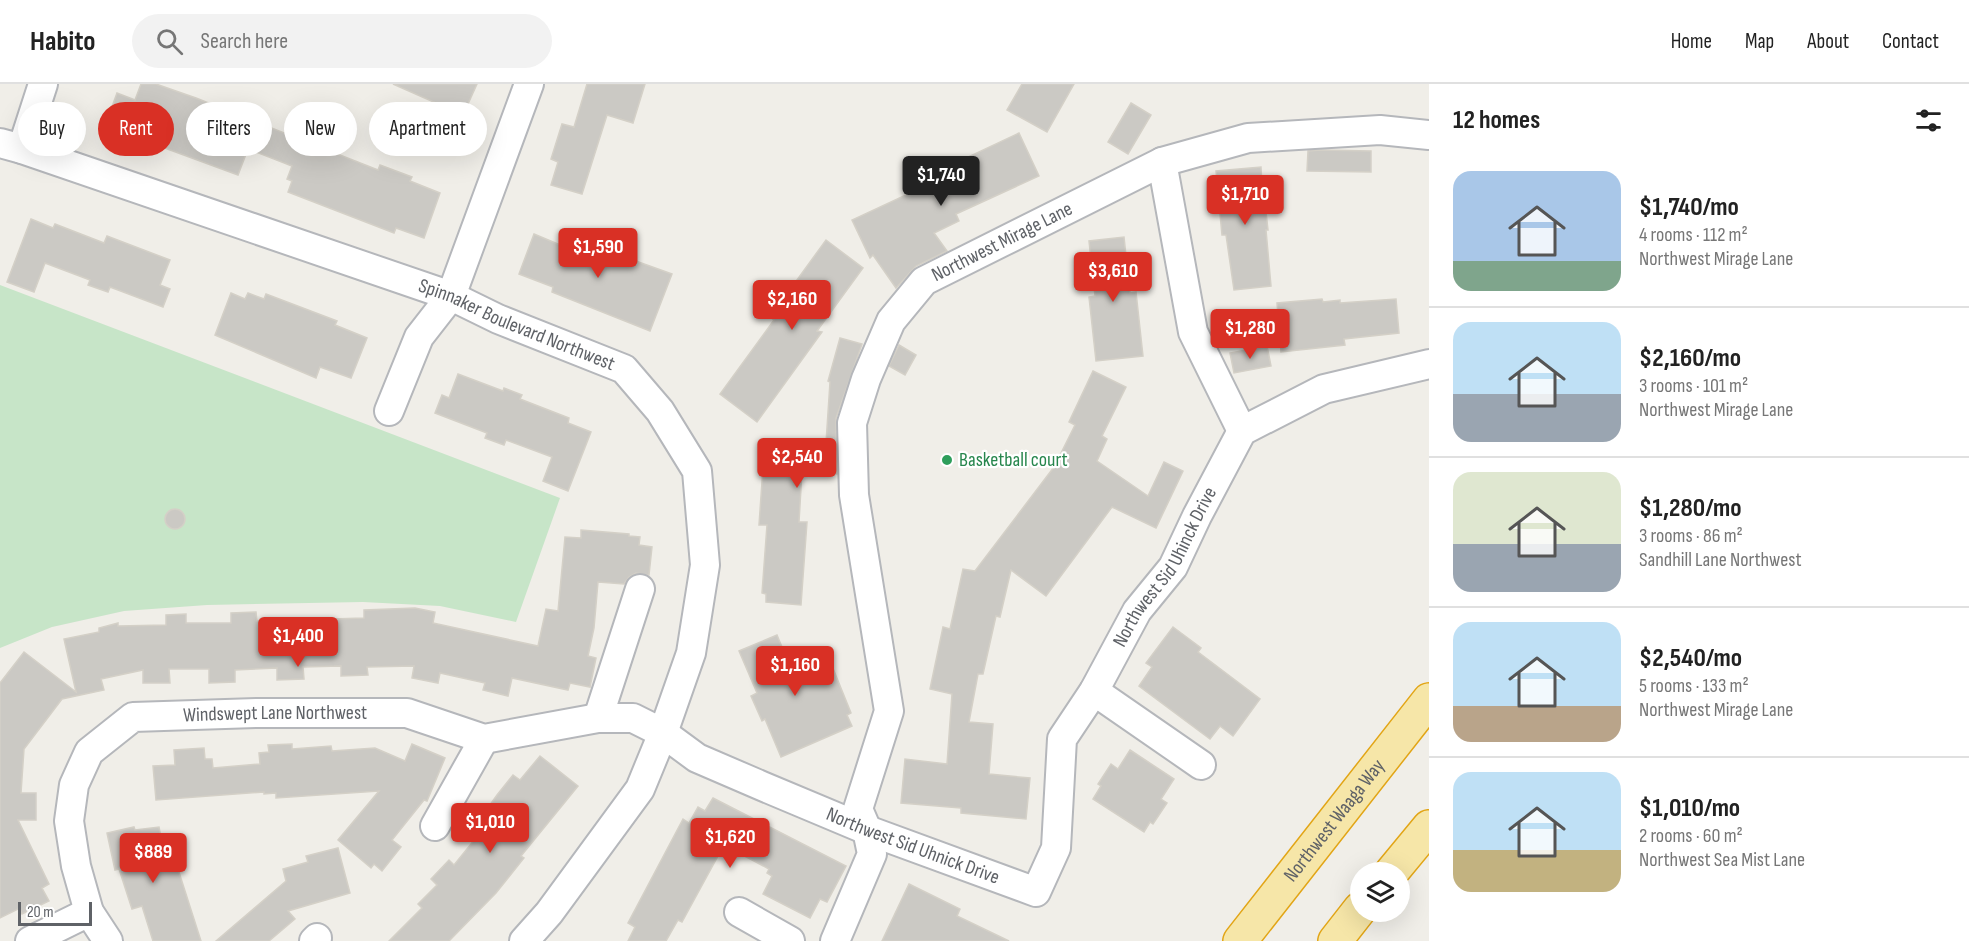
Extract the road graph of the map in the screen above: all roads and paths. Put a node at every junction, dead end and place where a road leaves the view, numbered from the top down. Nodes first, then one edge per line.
1 (43, 84) edge
2 (529, 84) edge
3 (1429, 135) edge
4 (11, 146) edge
5 (1162, 162) junction
6 (451, 296) junction
7 (1429, 364) edge
8 (389, 411) dead end
9 (1242, 431) junction
10 (640, 589) dead end
11 (1094, 691) junction
12 (1429, 700) edge
13 (598, 718) junction
14 (663, 733) junction
15 (484, 738) junction
16 (1201, 765) dead end
17 (435, 826) dead end
18 (1429, 827) edge
19 (867, 830) junction
20 (1399, 862) edge
21 (1036, 892) joint
22 (89, 912) junction
23 (739, 912) dead end
24 (1350, 922) edge
25 (30, 941) edge
26 (108, 941) edge
27 (524, 941) edge
28 (790, 941) edge
29 (835, 941) edge
30 (1240, 941) edge
31 (1335, 941) edge

1 - 4 street
2 - 6 street
3 - 5 street, Northwest Mirage Lane
4 - 6 street, Spinnaker Boulevard Northwest
5 - 9 street
5 - 19 street, Northwest Mirage Lane
6 - 8 street
6 - 14 street, Spinnaker Boulevard Northwest
7 - 9 street
9 - 11 street, Northwest Sid Uhinck Drive
10 - 13 street
11 - 16 street
11 - 21 street, Northwest Sid Uhinck Drive
12 - 30 highway, Northwest Waaga Way
13 - 14 street, Windswept Lane Northwest
13 - 15 street, Windswept Lane Northwest
14 - 19 street, Northwest Sid Uhnick Drive
14 - 27 street, Spinnaker Boulevard Northwest
15 - 17 street
15 - 22 street, Windswept Lane Northwest
18 - 20 highway
19 - 21 street, Northwest Sid Uhnick Drive
19 - 29 street, Northwest Mirage Lane
22 - 25 street
22 - 26 street, Windswept Lane Northwest
23 - 28 street
24 - 31 highway

